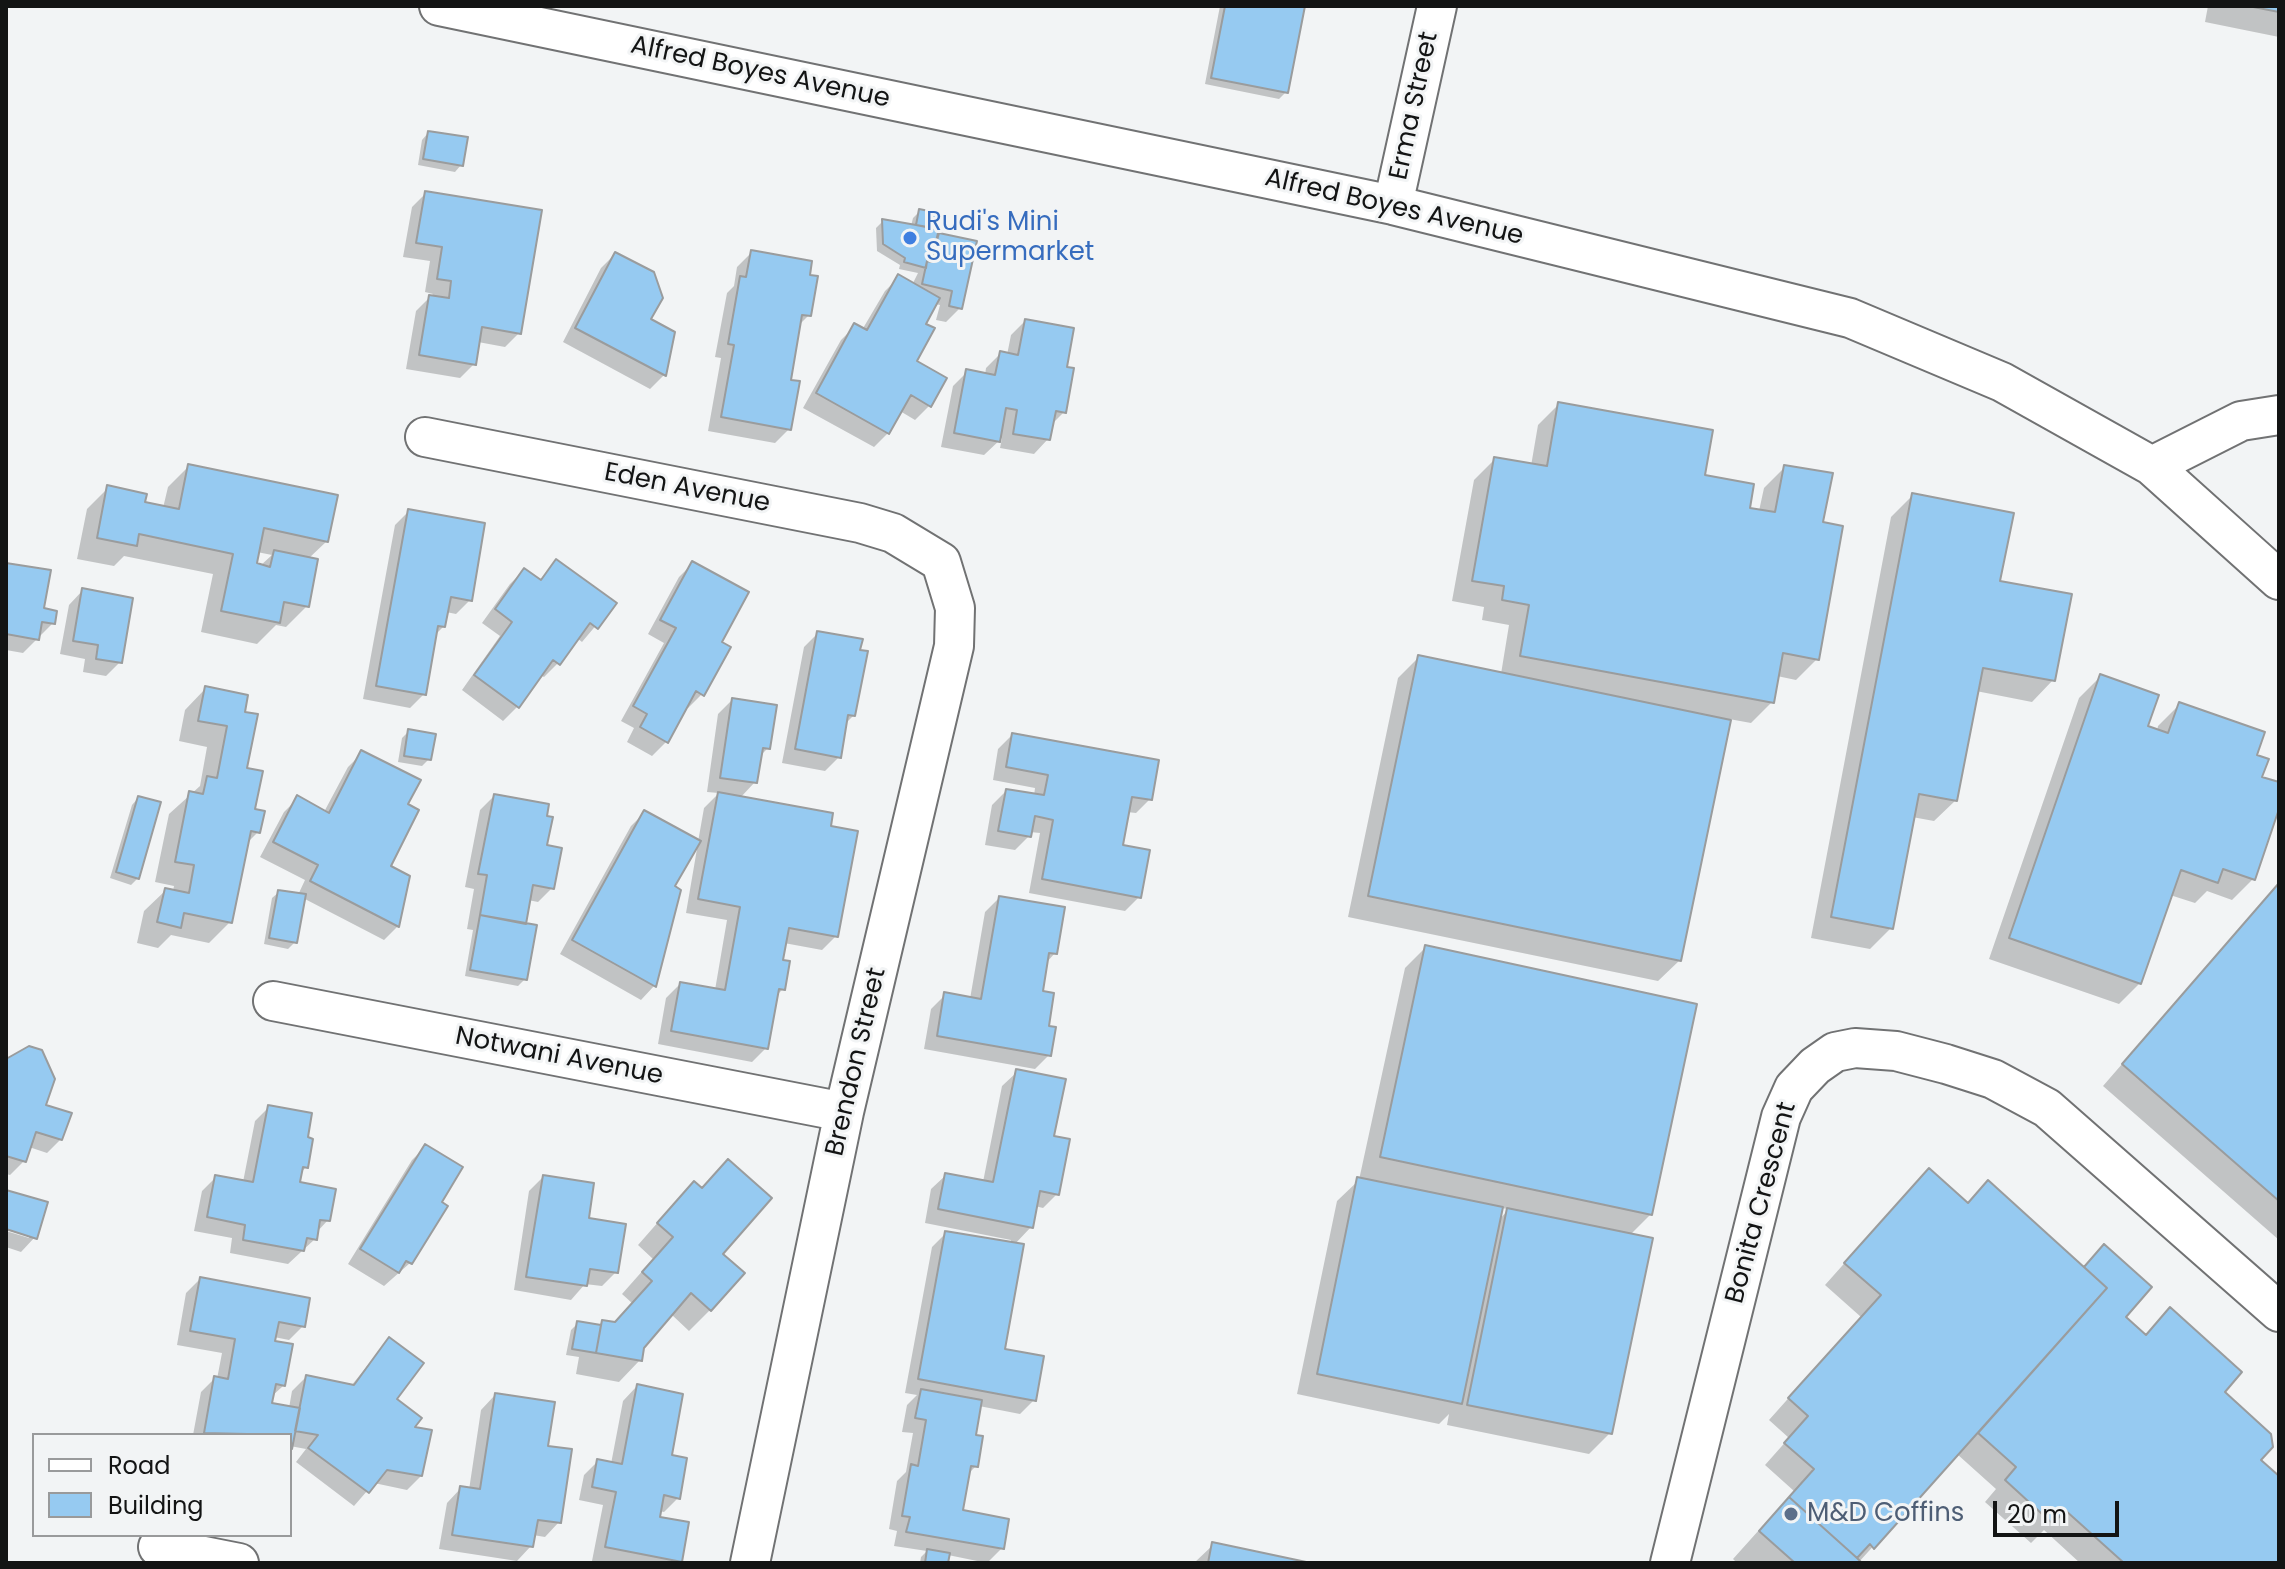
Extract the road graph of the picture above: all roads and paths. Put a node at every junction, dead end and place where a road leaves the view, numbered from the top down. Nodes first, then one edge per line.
1 (439, 6) edge
2 (1437, 6) edge
3 (1393, 205) junction
4 (2279, 415) edge
5 (425, 437) dead end
6 (2152, 466) junction
7 (941, 562) joint
8 (2279, 580) edge
9 (273, 1001) dead end
10 (844, 1112) junction
11 (2279, 1312) edge
12 (158, 1547) dead end
13 (239, 1563) edge
14 (750, 1563) edge
15 (1670, 1563) edge

1 - 3 street, Alfred Boyes Avenue
2 - 3 street, Erma Street
3 - 6 street, Alfred Boyes Avenue
4 - 6 street
5 - 7 street, Eden Avenue
6 - 8 street, Alfred Boyes Avenue
7 - 10 street, Brendon Street
9 - 10 street, Notwani Avenue
10 - 14 street, Brendon Street
11 - 15 street, Bonita Crescent
12 - 13 street

